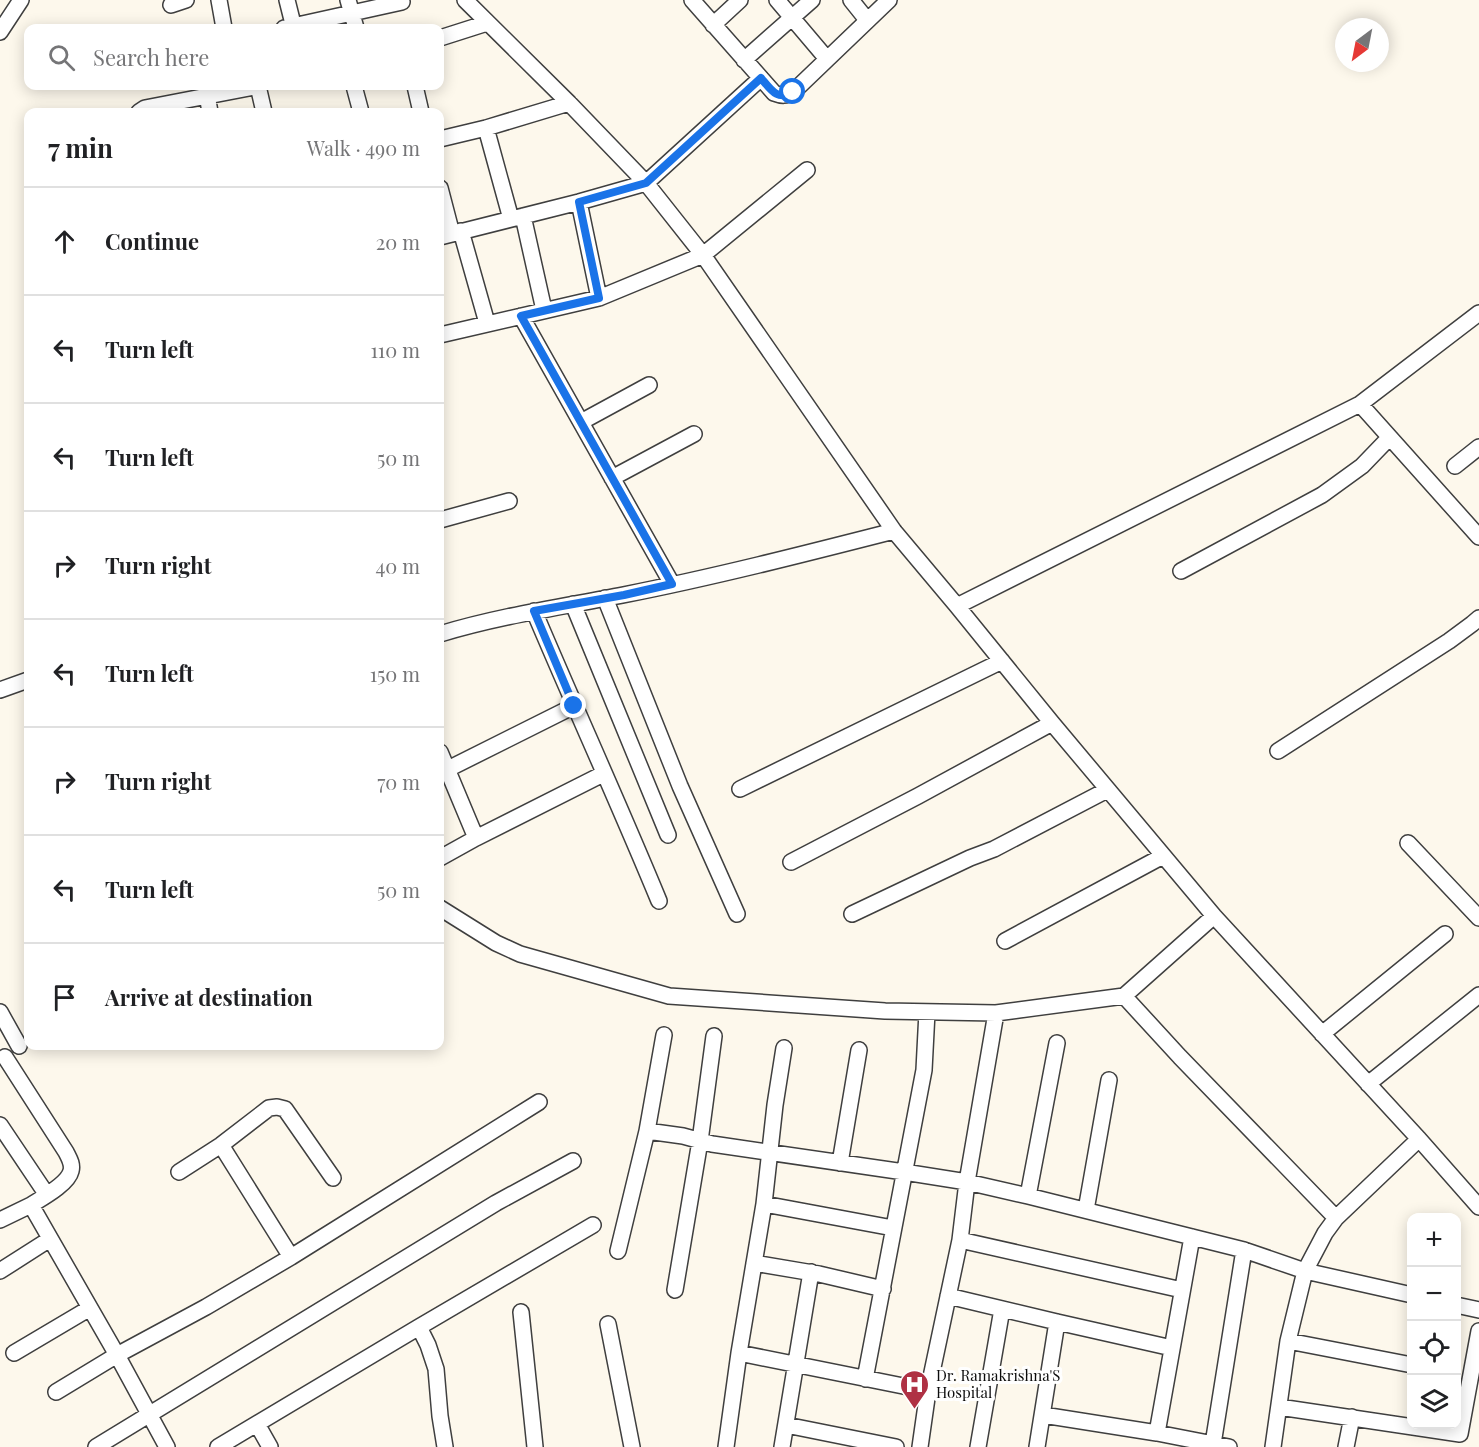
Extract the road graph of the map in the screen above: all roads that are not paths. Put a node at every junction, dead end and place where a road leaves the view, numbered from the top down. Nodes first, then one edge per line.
1 (21, 0) edge
2 (219, 0) edge
3 (287, 0) edge
4 (465, 0) edge
5 (692, 0) edge
6 (740, 0) edge
7 (777, 0) edge
8 (812, 0) edge
9 (851, 0) edge
10 (889, 0) edge
11 (402, 2) dead end
12 (351, 7) edge
13 (792, 17) junction
14 (867, 20) junction
15 (487, 23) junction
16 (223, 24) edge
17 (290, 24) edge
18 (302, 24) edge
19 (355, 24) edge
20 (712, 25) junction
21 (0, 32) edge
22 (444, 37) edge
23 (827, 59) junction
24 (744, 60) junction
25 (761, 78) junction
26 (228, 90) edge
27 (260, 90) edge
28 (355, 90) edge
29 (416, 90) edge
30 (207, 95) junction
31 (569, 103) junction
32 (145, 108) edge
33 (209, 108) edge
34 (263, 108) edge
35 (360, 108) edge
36 (420, 108) edge
37 (486, 128) junction
38 (444, 139) edge
39 (807, 170) dead end
40 (646, 183) junction
41 (579, 202) junction
42 (444, 205) edge
43 (517, 217) junction
44 (451, 234) edge
45 (703, 255) junction
46 (599, 298) junction
47 (544, 310) junction
48 (1479, 313) edge
49 (521, 316) junction
50 (487, 323) junction
51 (444, 333) edge
52 (649, 385) dead end
53 (1360, 404) junction
54 (580, 422) junction
55 (694, 434) dead end
56 (1389, 438) junction
57 (1479, 447) edge
58 (1455, 466) dead end
59 (612, 478) junction
60 (509, 501) dead end
61 (444, 519) edge
62 (894, 531) junction
63 (1479, 537) edge
64 (1181, 571) dead end
65 (672, 584) junction
66 (605, 598) junction
67 (573, 604) junction
68 (957, 606) junction
69 (534, 611) junction
70 (1479, 618) edge
71 (444, 633) edge
72 (1002, 662) junction
73 (24, 681) edge
74 (0, 690) edge
75 (574, 706) junction
76 (1052, 723) junction
77 (1278, 751) dead end
78 (444, 771) edge
79 (444, 774) edge
80 (603, 774) junction
81 (741, 789) dead end
82 (1107, 790) junction
83 (668, 835) dead end
84 (476, 838) junction
85 (1408, 843) dead end
86 (444, 856) edge
87 (1163, 856) junction
88 (791, 862) dead end
89 (659, 901) dead end
90 (444, 910) edge
91 (737, 914) dead end
92 (852, 914) dead end
93 (1214, 916) junction
94 (1479, 918) edge
95 (1445, 934) dead end
96 (1005, 941) dead end
97 (1479, 995) edge
98 (1125, 996) junction
99 (0, 1012) edge
100 (927, 1012) junction
101 (996, 1013) junction
102 (1322, 1034) junction
103 (664, 1035) dead end
104 (714, 1036) dead end
105 (24, 1043) edge
106 (1057, 1043) dead end
107 (784, 1048) dead end
108 (859, 1050) dead end
109 (2, 1059) edge
110 (1109, 1080) dead end
111 (1368, 1084) junction
112 (538, 1102) dead end
113 (0, 1125) edge
114 (647, 1131) junction
115 (1419, 1139) junction
116 (699, 1141) junction
117 (221, 1145) junction
118 (770, 1152) junction
119 (573, 1161) dead end
120 (840, 1163) junction
121 (179, 1172) dead end
122 (904, 1172) junction
123 (333, 1178) dead end
124 (967, 1182) junction
125 (47, 1196) junction
126 (1028, 1196) junction
127 (764, 1204) junction
128 (31, 1205) junction
129 (1479, 1207) edge
130 (1086, 1210) junction
131 (1336, 1218) junction
132 (0, 1220) edge
133 (593, 1225) dead end
134 (893, 1228) junction
135 (1191, 1237) junction
136 (50, 1239) junction
137 (960, 1240) junction
138 (1244, 1250) junction
139 (618, 1251) dead end
140 (291, 1257) junction
141 (754, 1263) junction
142 (0, 1271) edge
143 (1305, 1271) junction
144 (811, 1272) junction
145 (883, 1289) junction
146 (675, 1290) dead end
147 (1182, 1290) junction
148 (1407, 1294) edge
149 (948, 1296) junction
150 (1461, 1306) edge
151 (90, 1308) junction
152 (1002, 1309) junction
153 (1479, 1310) edge
154 (521, 1312) dead end
155 (1057, 1322) junction
156 (608, 1324) dead end
157 (419, 1327) junction
158 (1479, 1331) edge
159 (1288, 1341) junction
160 (1172, 1348) junction
161 (14, 1353) dead end
162 (739, 1353) junction
163 (117, 1355) junction
164 (1407, 1364) edge
165 (797, 1365) junction
166 (1469, 1376) edge
167 (865, 1378) junction
168 (56, 1392) dead end
169 (928, 1392) junction
170 (1279, 1407) junction
171 (149, 1414) junction
172 (1043, 1415) junction
173 (1352, 1418) junction
174 (257, 1424) junction
175 (786, 1425) junction
176 (1157, 1433) junction
177 (1459, 1440) edge
178 (1214, 1444) junction
179 (96, 1447) edge
180 (167, 1447) edge
181 (218, 1447) edge
182 (270, 1447) edge
183 (445, 1447) edge
184 (535, 1447) edge
185 (632, 1447) edge
186 (726, 1447) edge
187 (782, 1447) edge
188 (896, 1447) edge
189 (920, 1447) edge
190 (978, 1447) edge
191 (1037, 1447) edge
192 (1229, 1447) edge
193 (1273, 1447) edge
194 (1346, 1447) edge

1 - 21 street
2 - 16 street
3 - 17 street
4 - 15 street
5 - 20 street
6 - 20 street
7 - 13 street
8 - 13 street
9 - 14 street
10 - 14 street
11 - 12 street
12 - 18 street
12 - 19 street
13 - 23 street
13 - 24 street
14 - 23 street
15 - 22 street
15 - 31 street
20 - 24 street
23 - 25 street
24 - 25 street
25 - 40 street
26 - 30 street
27 - 34 street
28 - 35 street
29 - 36 street
30 - 32 street
30 - 33 street
31 - 37 street
31 - 40 street
37 - 38 street
37 - 43 street
39 - 45 street
40 - 41 street
40 - 45 street
41 - 43 street
41 - 46 street
42 - 44 street
43 - 44 street
43 - 47 street
44 - 50 street
45 - 46 street
45 - 62 street
46 - 47 street
47 - 49 street
48 - 53 street
49 - 50 street
49 - 54 street
50 - 51 street
52 - 54 street
53 - 56 street
53 - 68 street
54 - 59 street
55 - 59 street
56 - 63 street
56 - 64 street
57 - 58 street
59 - 65 street
60 - 61 street
62 - 65 street
62 - 68 street
65 - 66 street
66 - 67 street
66 - 91 street
67 - 69 street
67 - 83 street
68 - 72 street
69 - 71 street
69 - 75 street
70 - 77 street
72 - 76 street
72 - 81 street
73 - 74 street
75 - 78 street
75 - 80 street
76 - 82 street
76 - 88 street
79 - 84 street
80 - 84 street
80 - 89 street
82 - 87 street
82 - 92 street
84 - 86 street
85 - 94 street
87 - 93 street
87 - 96 street
90 - 100 street
93 - 98 street
93 - 102 street
95 - 102 street
97 - 111 street
98 - 101 street
98 - 131 street
99 - 105 street
100 - 101 street
100 - 122 street
101 - 124 street
102 - 111 street
103 - 114 street
104 - 116 street
105 - 109 street
106 - 126 street
107 - 118 street
108 - 120 street
109 - 125 street
110 - 130 street
111 - 115 street
112 - 140 street
113 - 125 street
114 - 116 street
114 - 139 street
115 - 129 street
115 - 131 street
116 - 118 street
116 - 146 street
117 - 121 street
117 - 123 street
117 - 140 street
118 - 120 street
118 - 127 street
119 - 171 street
120 - 122 street
122 - 124 street
122 - 134 street
124 - 126 street
124 - 137 street
125 - 128 street
126 - 130 street
127 - 134 street
127 - 141 street
128 - 132 street
128 - 136 street
130 - 135 street
131 - 143 street
133 - 157 street
134 - 145 street
135 - 138 street
135 - 147 street
136 - 142 street
136 - 151 street
137 - 147 street
137 - 149 street
138 - 143 street
138 - 178 street
140 - 163 street
141 - 144 street
141 - 162 street
143 - 148 street
143 - 159 street
144 - 145 street
144 - 165 street
145 - 167 street
147 - 160 street
149 - 152 street
149 - 169 street
150 - 153 street
151 - 161 street
151 - 163 street
152 - 155 street
152 - 190 street
154 - 184 street
155 - 160 street
155 - 172 street
156 - 185 street
157 - 174 street
157 - 183 street
158 - 166 street
159 - 164 street
159 - 170 street
160 - 176 street
162 - 165 street
162 - 186 street
163 - 168 street
163 - 171 street
165 - 167 street
165 - 175 street
166 - 177 street
167 - 169 street
169 - 189 street
170 - 173 street
170 - 193 street
171 - 179 street
171 - 180 street
172 - 176 street
172 - 191 street
173 - 177 street
173 - 194 street
174 - 181 street
174 - 182 street
175 - 187 street
175 - 188 street
176 - 178 street
178 - 192 street

